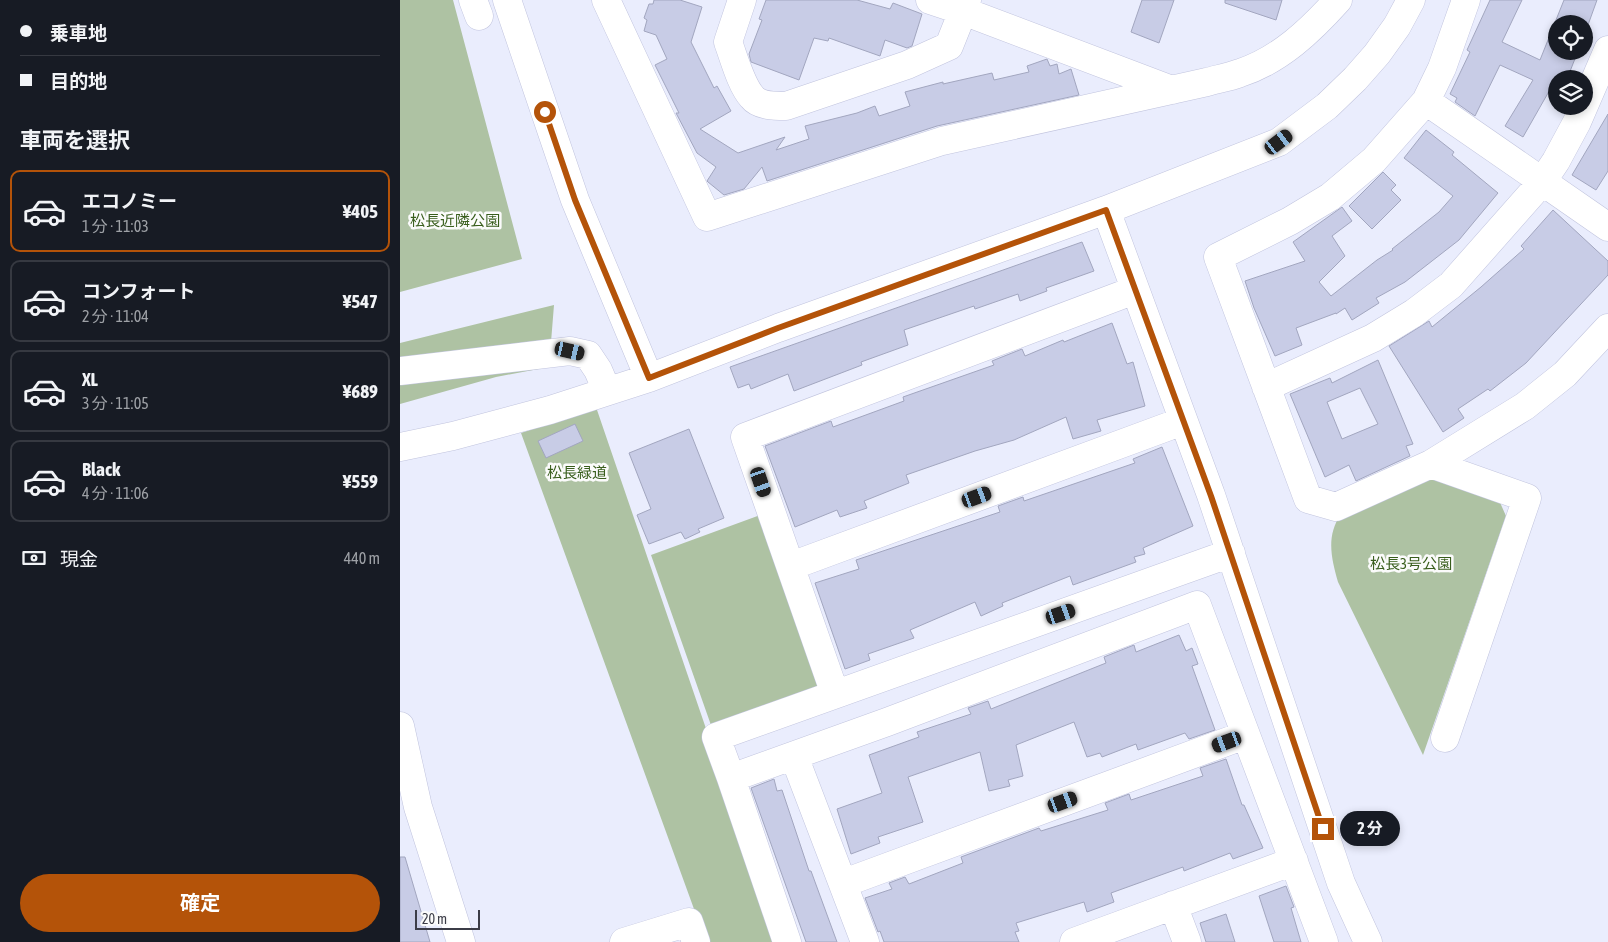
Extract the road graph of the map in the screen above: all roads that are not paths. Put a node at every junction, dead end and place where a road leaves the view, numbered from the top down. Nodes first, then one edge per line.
1 (507, 0) edge
2 (742, 0) edge
3 (930, 0) edge
4 (1338, 0) edge
5 (1411, 0) edge
6 (1466, 0) edge
7 (617, 5) edge
8 (965, 6) edge
9 (1608, 50) edge
10 (1172, 90) junction
11 (1426, 101) junction
12 (1542, 182) junction
13 (1106, 210) junction
14 (1608, 227) edge
15 (1135, 290) junction
16 (1608, 328) edge
17 (400, 371) edge
18 (649, 378) junction
19 (1266, 387) junction
20 (607, 391) junction
21 (1183, 421) junction
22 (400, 447) edge
23 (1431, 464) junction
24 (1231, 553) junction
25 (791, 566) junction
26 (835, 694) junction
27 (400, 726) edge
28 (1245, 735) junction
29 (1445, 738) dead end
30 (794, 756) junction
31 (731, 778) junction
32 (409, 809) edge
33 (1294, 861) junction
34 (844, 884) junction
35 (1173, 905) junction
36 (1366, 937) edge
37 (461, 942) edge
38 (624, 942) edge
39 (696, 942) edge
40 (787, 942) edge
41 (866, 942) edge
42 (1074, 942) edge
43 (1187, 942) edge
44 (1324, 942) edge
45 (1336, 942) edge

1 - 18 street
2 - 8 street
3 - 8 street
4 - 10 street
5 - 13 street
6 - 11 street
7 - 10 street
8 - 10 street
9 - 12 street
11 - 12 street
11 - 19 street
12 - 14 street
12 - 19 street
13 - 15 street
13 - 18 street
15 - 21 street
15 - 25 street
16 - 23 street
17 - 20 street
18 - 20 street
19 - 23 street
20 - 22 street
21 - 24 street
21 - 25 street
23 - 29 street
24 - 26 street
24 - 36 street
25 - 26 street
26 - 31 street
27 - 32 street
28 - 30 street
28 - 33 street
28 - 34 street
30 - 31 street
30 - 34 street
31 - 40 street
32 - 37 street
33 - 35 street
33 - 44 street
34 - 41 street
35 - 42 street
35 - 43 street
36 - 45 street
38 - 39 street

